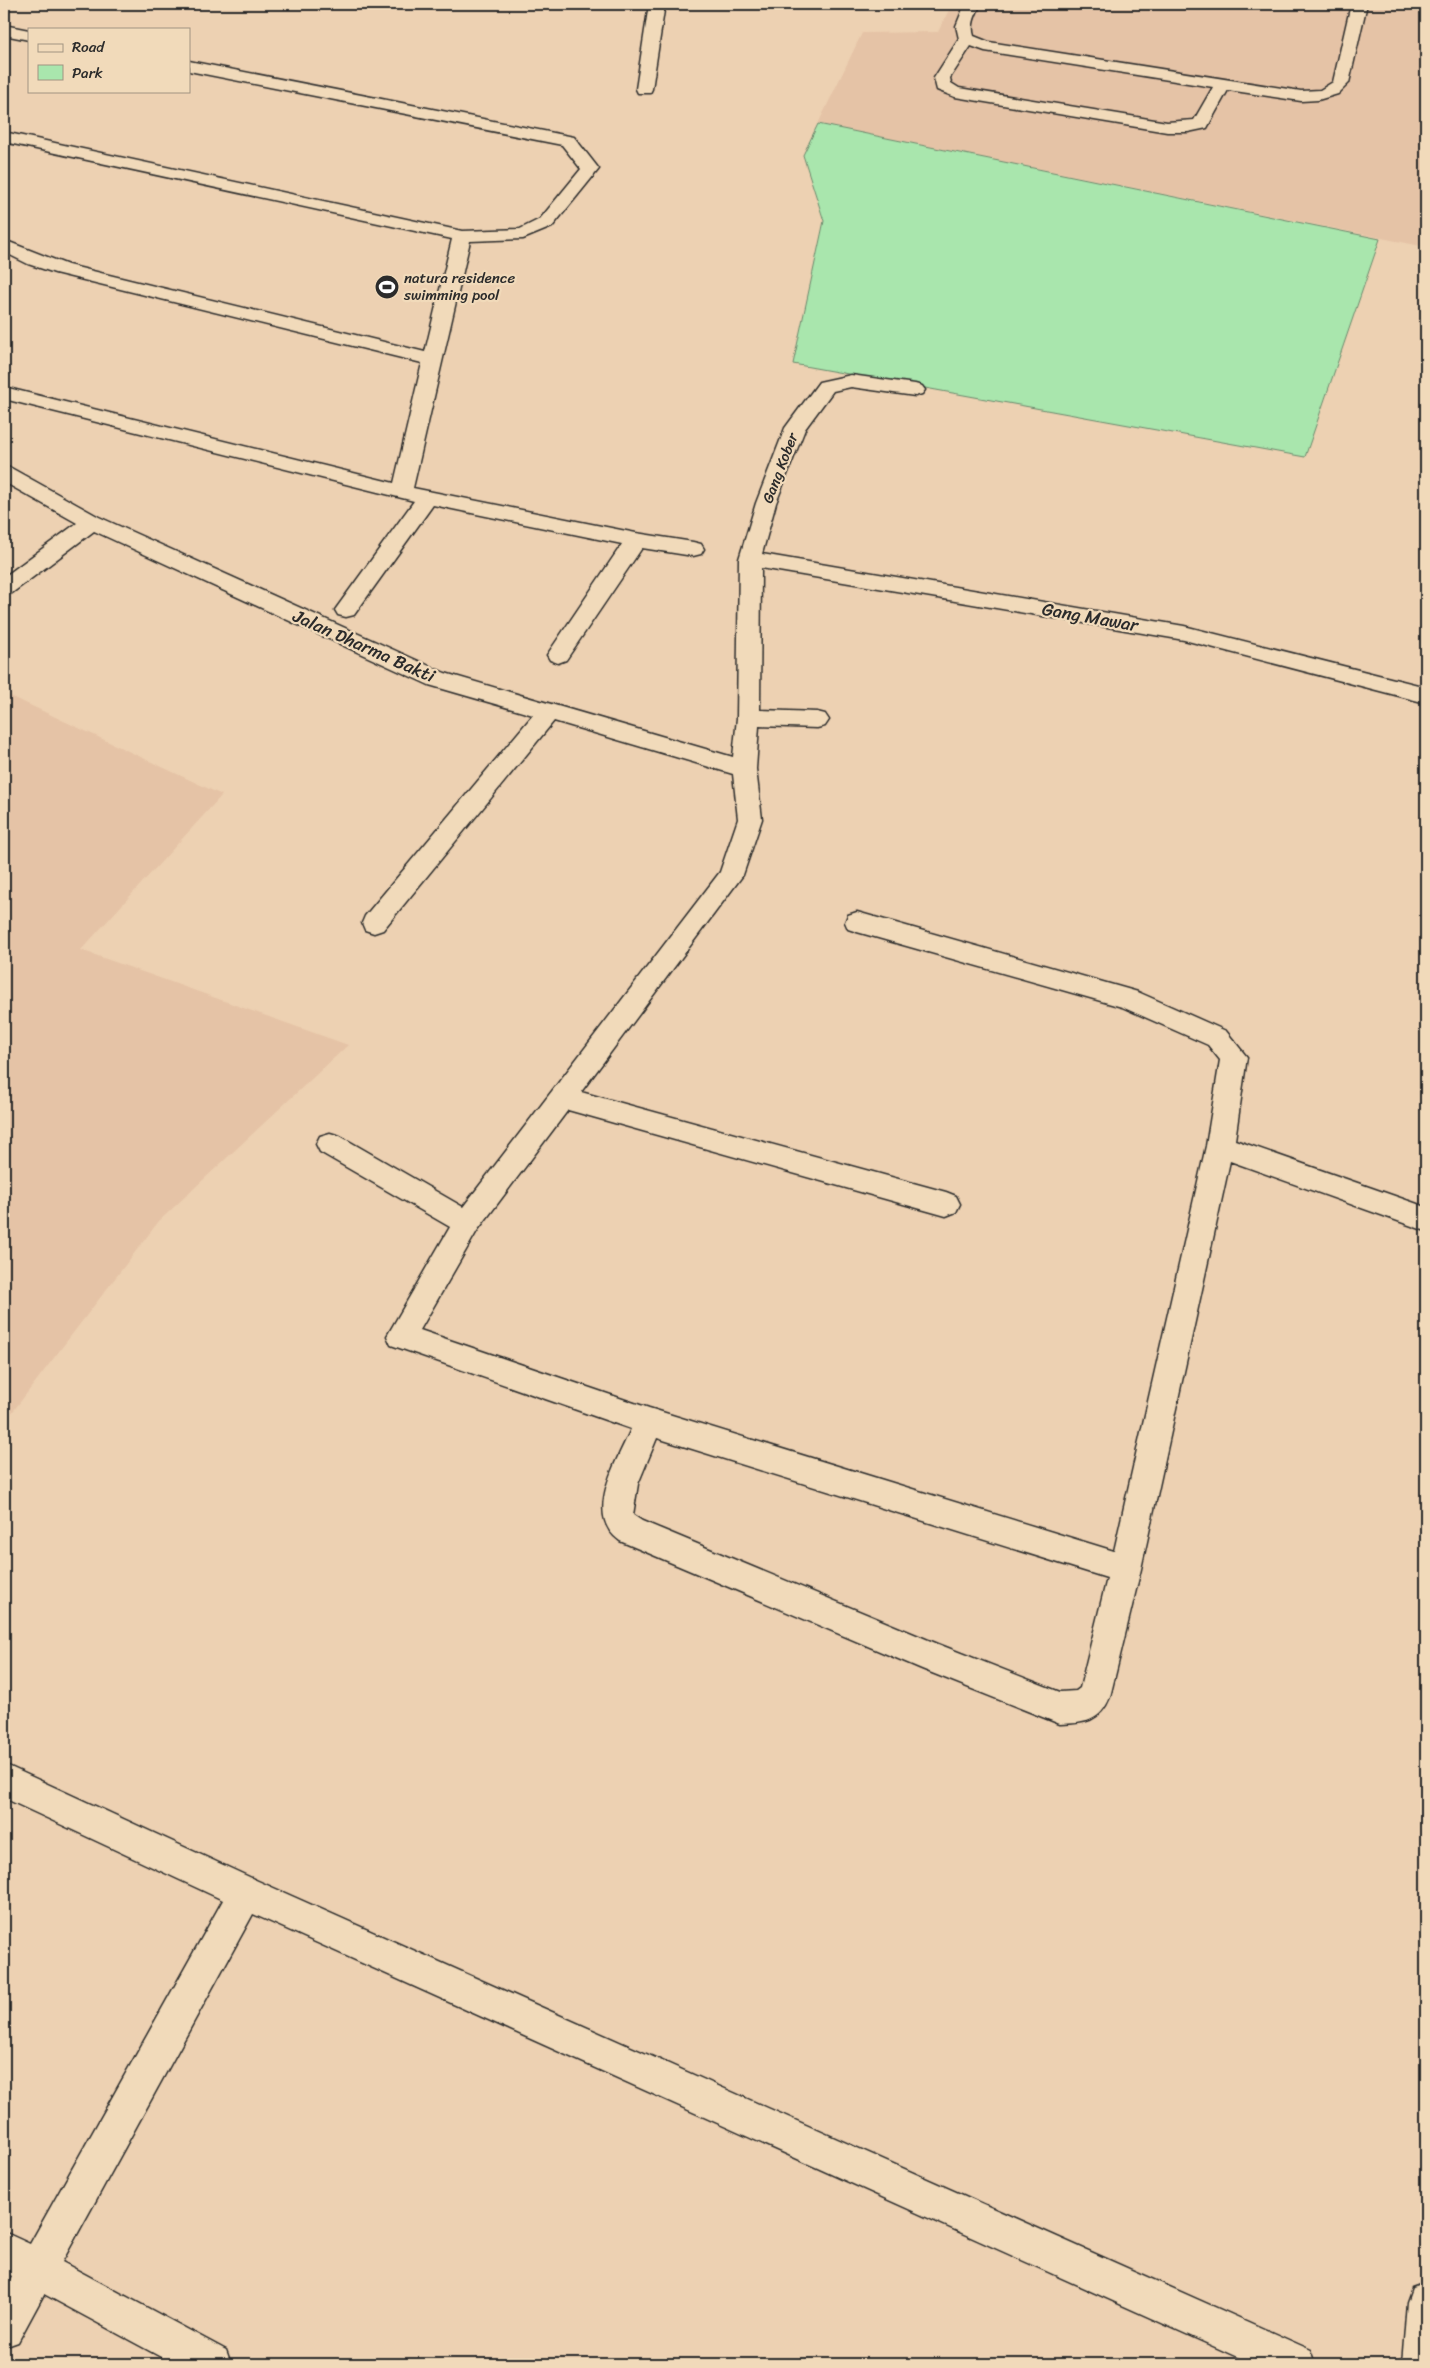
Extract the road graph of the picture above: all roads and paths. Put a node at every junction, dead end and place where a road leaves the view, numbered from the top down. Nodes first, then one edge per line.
1 (657, 4) edge
2 (972, 4) edge
3 (1359, 4) edge
4 (4, 30) edge
5 (28, 35) edge
6 (967, 39) junction
7 (190, 66) edge
8 (1223, 84) junction
9 (644, 90) dead end
10 (4, 137) edge
11 (462, 236) junction
12 (4, 245) edge
13 (433, 360) junction
14 (915, 390) dead end
15 (4, 392) edge
16 (4, 473) edge
17 (402, 492) junction
18 (428, 497) junction
19 (92, 522) junction
20 (636, 540) junction
21 (693, 549) dead end
22 (750, 559) junction
23 (4, 588) edge
24 (346, 610) dead end
25 (558, 655) dead end
26 (1426, 695) edge
27 (549, 712) junction
28 (748, 718) junction
29 (817, 720) dead end
30 (744, 769) junction
31 (857, 922) dead end
32 (374, 923) dead end
33 (562, 1098) junction
34 (330, 1144) dead end
35 (1220, 1146) junction
36 (946, 1204) dead end
37 (1426, 1220) edge
38 (467, 1223) junction
39 (649, 1422) junction
40 (1125, 1569) junction
41 (4, 1781) edge
42 (246, 1893) junction
43 (20, 2259) edge
44 (1426, 2302) edge
45 (4, 2328) edge
46 (212, 2364) edge
47 (1297, 2364) edge
48 (1421, 2364) edge

1 - 9 street
2 - 6 street
3 - 8 street
4 - 5 street
6 - 8 street
6 - 8 street
7 - 11 street
10 - 11 street
11 - 13 street
12 - 13 street
13 - 17 street
14 - 22 street, Gang Kober
15 - 17 street
16 - 19 street, Jalan Dharma Bakti
17 - 18 street
18 - 20 street
18 - 24 street
19 - 23 street
19 - 27 street, Jalan Dharma Bakti
20 - 21 street
20 - 25 street
22 - 26 street, Gang Mawar
22 - 28 street, Gang Kober
27 - 30 street, Jalan Dharma Bakti
27 - 32 street
28 - 29 street
28 - 30 street, Gang Kober
30 - 33 street, Gang Kober
31 - 35 street
33 - 36 street
33 - 38 street, Gang Kober
34 - 38 street
35 - 37 street
35 - 40 street
38 - 39 street, Gang Kober
39 - 40 street
39 - 40 street
41 - 42 street
42 - 43 street
42 - 47 street
43 - 45 street
43 - 46 street
44 - 48 street

